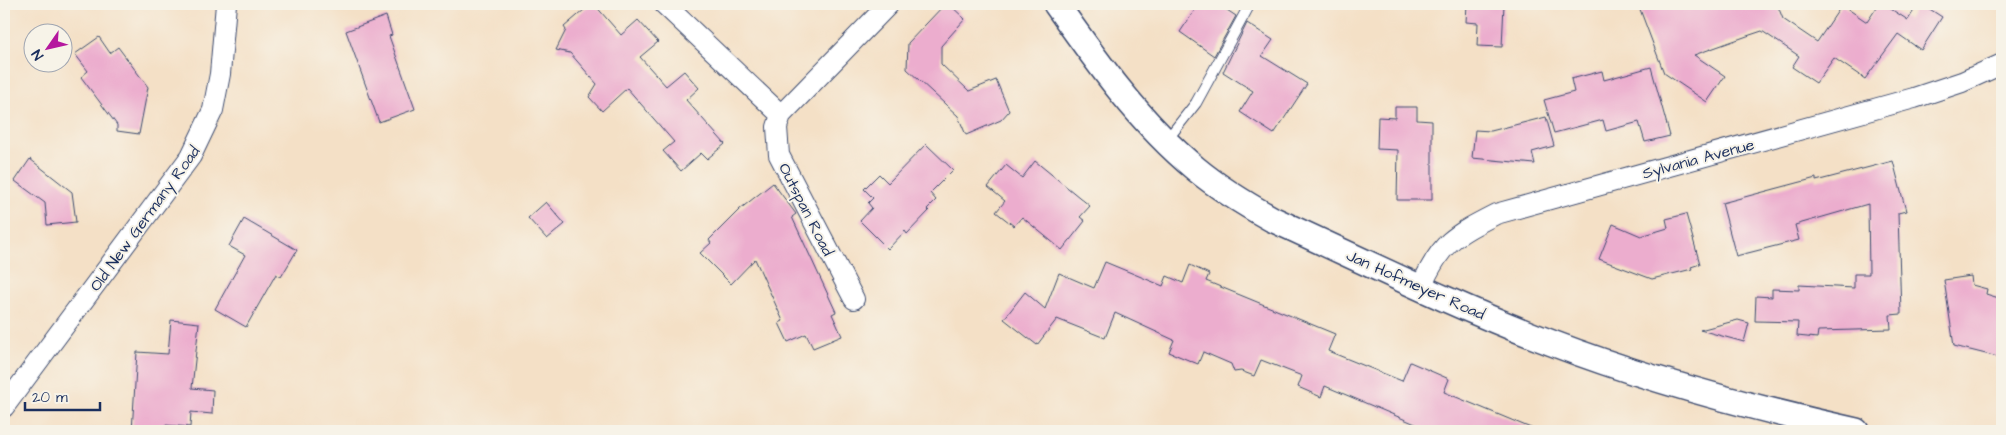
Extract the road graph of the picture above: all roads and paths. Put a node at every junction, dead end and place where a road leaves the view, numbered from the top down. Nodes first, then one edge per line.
1 (226, 4) edge
2 (664, 4) edge
3 (889, 4) edge
4 (1056, 4) edge
5 (1250, 4) edge
6 (2002, 64) edge
7 (781, 115) junction
8 (1166, 141) junction
9 (1421, 287) junction
10 (854, 299) dead end
11 (4, 407) edge
12 (1856, 431) edge

1 - 11 street, Old New Germany Road
2 - 7 street
3 - 7 street
4 - 8 street, Jan Hofmeyer Road
5 - 8 lane
6 - 9 street, Sylvania Avenue
7 - 10 street, Outspan Road
8 - 9 street, Jan Hofmeyer Road
9 - 12 street, Jan Hofmeyer Road

